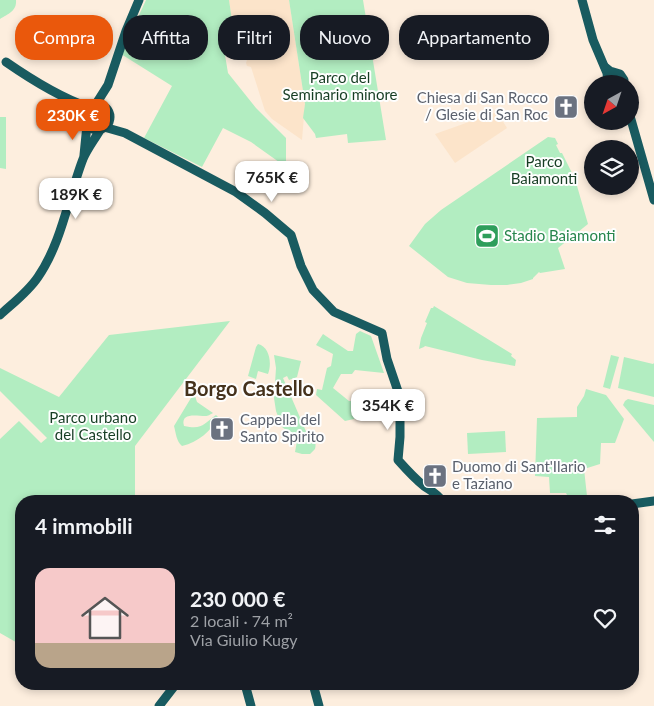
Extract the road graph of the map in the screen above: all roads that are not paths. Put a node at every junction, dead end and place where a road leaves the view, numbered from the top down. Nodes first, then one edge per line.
1 (138, 0) edge
2 (582, 0) edge
3 (6, 62) dead end
4 (608, 75) edge
5 (108, 85) junction
6 (71, 102) junction
7 (92, 106) junction
8 (108, 113) junction
9 (85, 121) junction
10 (102, 128) junction
11 (634, 130) edge
12 (125, 133) junction
13 (84, 158) junction
14 (654, 200) edge
15 (0, 315) edge
16 (437, 495) edge
17 (654, 501) edge
18 (639, 503) edge
19 (171, 690) edge
20 (247, 690) edge
21 (315, 690) edge
22 (159, 706) edge
23 (251, 706) edge
24 (319, 706) edge

1 - 5 main road
2 - 4 main road
3 - 6 main road
5 - 7 main road
5 - 8 main road
6 - 7 main road
6 - 9 main road
7 - 8 main road
7 - 9 main road
8 - 10 main road
8 - 12 main road
9 - 10 main road
9 - 13 main road
10 - 12 main road
10 - 13 main road
11 - 14 main road
12 - 16 main road
13 - 15 main road
17 - 18 main road
19 - 22 main road
20 - 23 main road
21 - 24 main road

